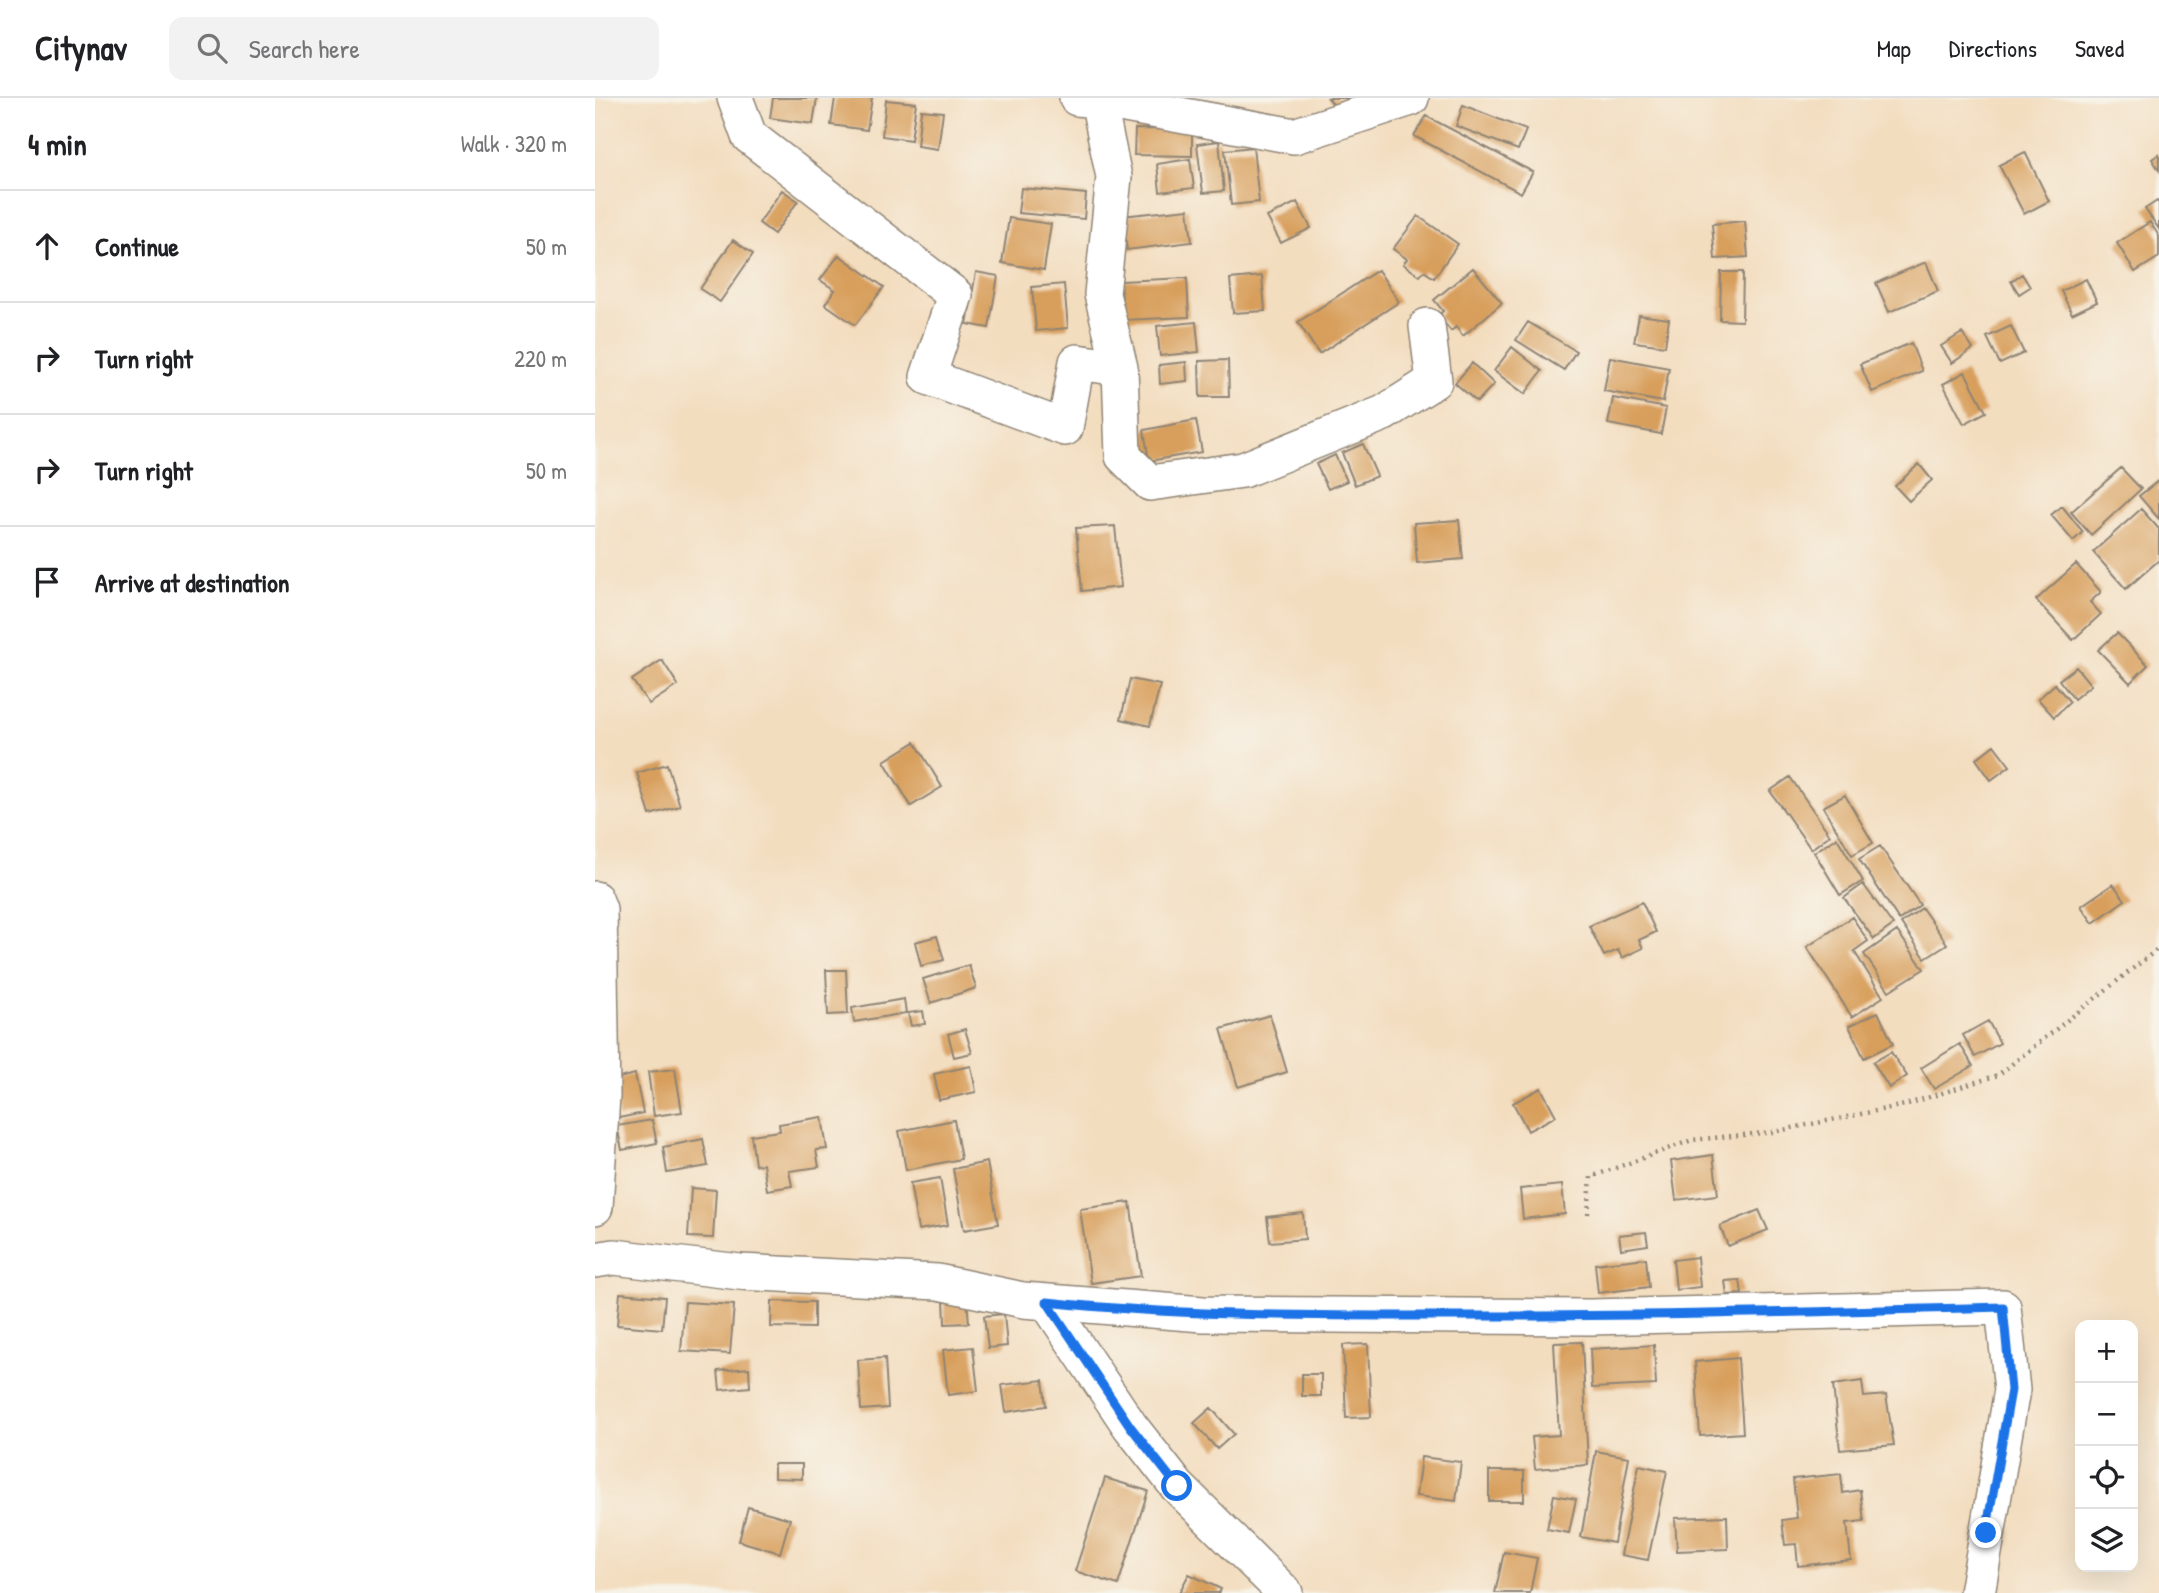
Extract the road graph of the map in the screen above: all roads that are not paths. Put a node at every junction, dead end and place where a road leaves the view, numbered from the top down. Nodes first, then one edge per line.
1 (736, 98) edge
2 (1411, 98) edge
3 (1088, 99) edge
4 (1427, 326) dead end
5 (1120, 368) junction
6 (595, 899) edge
7 (595, 1207) edge
8 (595, 1260) edge
9 (1047, 1302) junction
10 (1285, 1593) edge
11 (1977, 1593) edge

1 - 5 street
2 - 3 street
3 - 5 street
4 - 5 street
6 - 7 street
8 - 9 street
9 - 10 street
9 - 11 street

